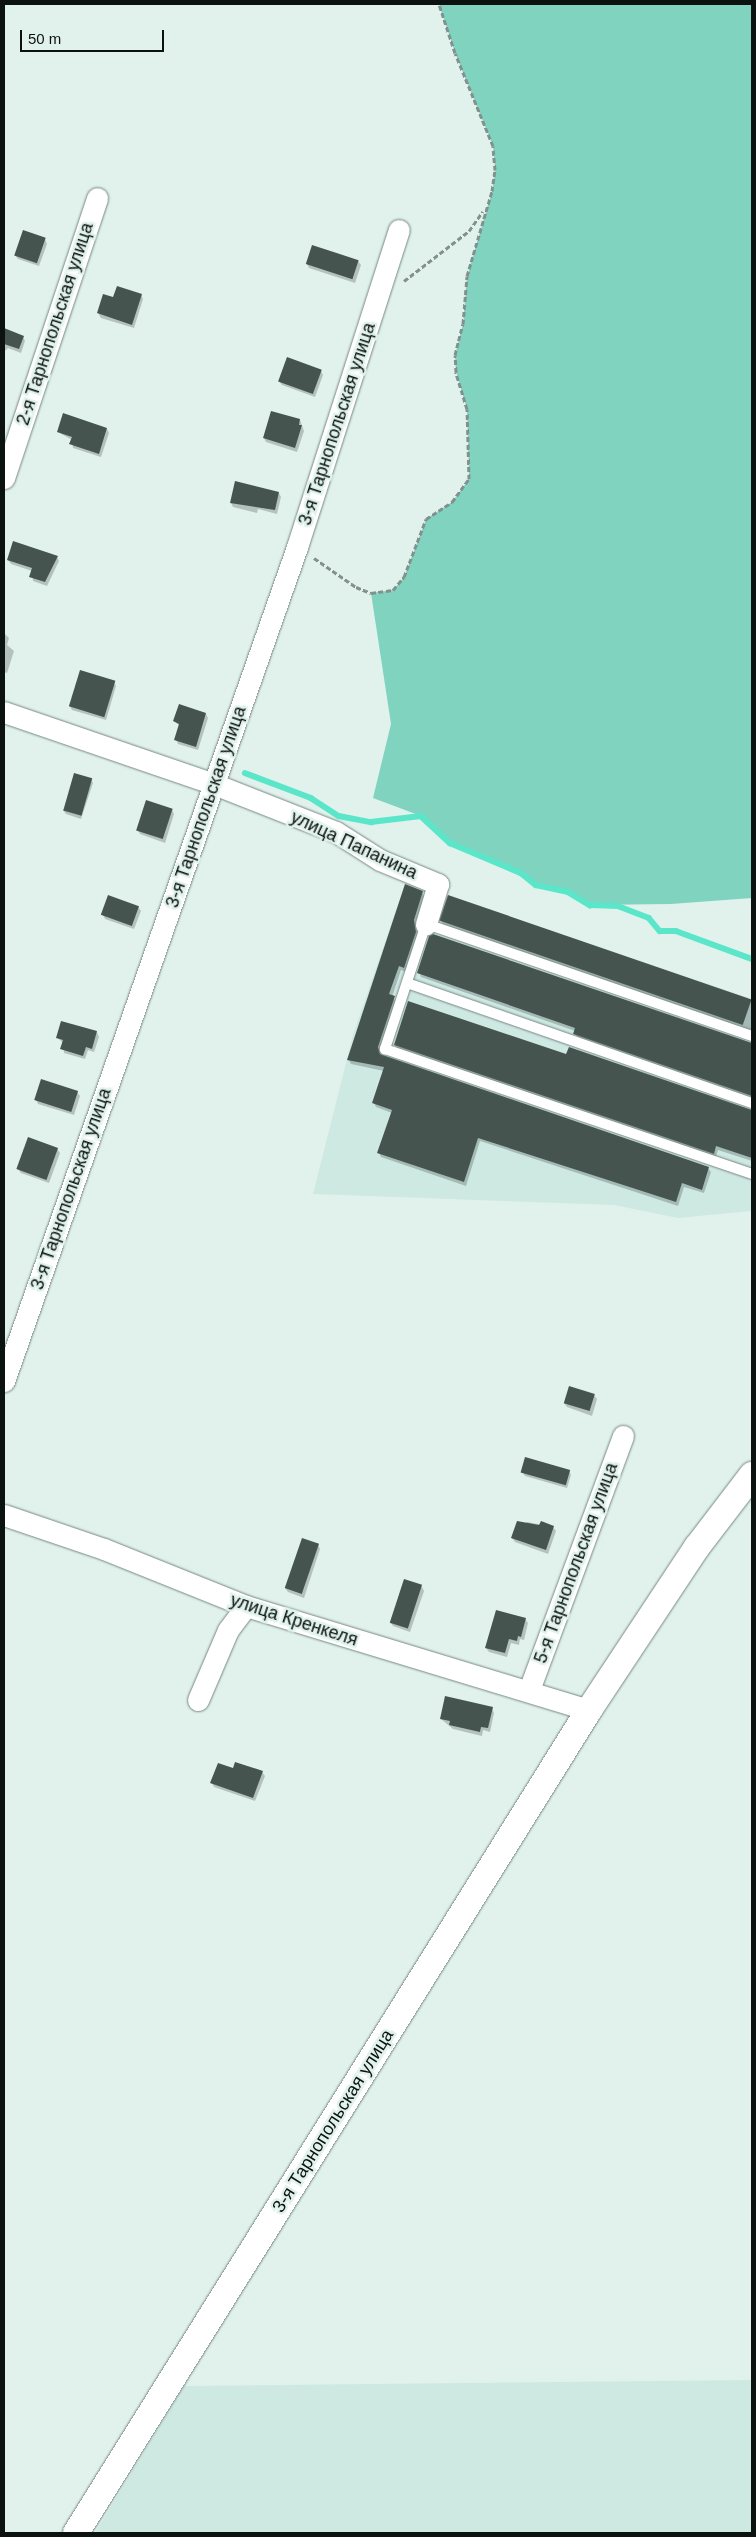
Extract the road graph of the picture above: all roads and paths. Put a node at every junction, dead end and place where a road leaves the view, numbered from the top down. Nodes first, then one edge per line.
1 (439, 4) edge
2 (97, 198) dead end
3 (484, 210) junction
4 (399, 230) dead end
5 (376, 304) junction
6 (4, 478) edge
7 (297, 547) junction
8 (4, 712) edge
9 (214, 784) junction
10 (426, 924) junction
11 (406, 983) junction
12 (752, 1036) edge
13 (752, 1104) edge
14 (752, 1174) edge
15 (4, 1381) edge
16 (623, 1436) dead end
17 (752, 1475) edge
18 (4, 1515) edge
19 (246, 1606) junction
20 (529, 1690) junction
21 (198, 1700) dead end
22 (590, 1710) junction
23 (76, 2533) edge

1 - 3 path
2 - 6 street, 2-я Тарнопольская улица
3 - 5 path
3 - 7 path
4 - 5 street, 3-я Тарнопольская улица
5 - 7 street, 3-я Тарнопольская улица
7 - 9 street, 3-я Тарнопольская улица
8 - 9 street, улица Папанина
9 - 10 street, улица Папанина
9 - 15 street, 3-я Тарнопольская улица
10 - 11 lane
10 - 12 lane
11 - 13 lane
11 - 14 lane
16 - 20 street, 5-я Тарнопольская улица
17 - 22 street, 3-я Тарнопольская улица
18 - 19 street, улица Кренкеля
19 - 20 street, улица Кренкеля
19 - 21 street
20 - 22 street, улица Кренкеля
22 - 23 street, 3-я Тарнопольская улица

